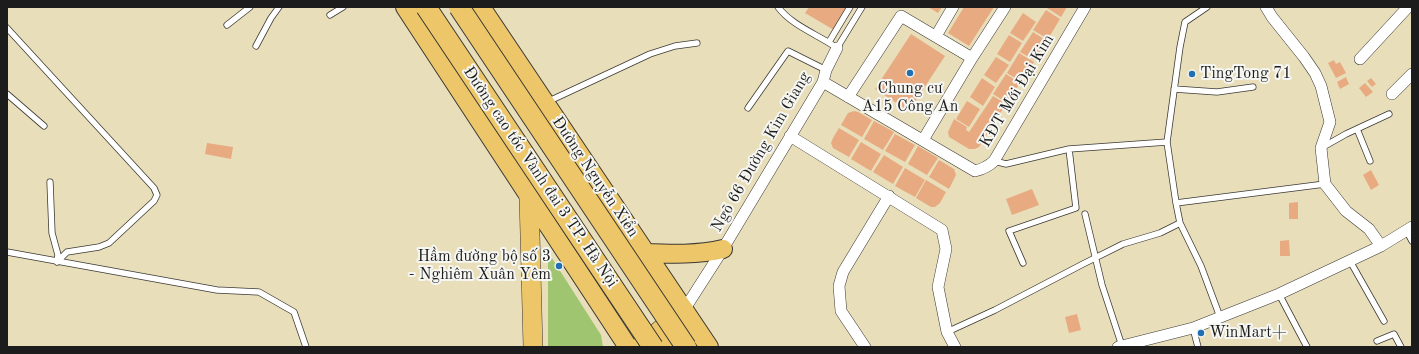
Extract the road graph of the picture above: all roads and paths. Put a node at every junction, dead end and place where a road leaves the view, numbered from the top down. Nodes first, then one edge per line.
1 (250, 7) edge
2 (279, 7) edge
3 (343, 7) edge
4 (405, 7) edge
5 (422, 7) edge
6 (426, 7) edge
7 (459, 7) edge
8 (481, 7) edge
9 (778, 7) edge
10 (850, 7) edge
11 (862, 7) edge
12 (953, 7) edge
13 (1005, 7) edge
14 (1085, 7) edge
15 (1207, 7) edge
16 (1266, 7) edge
17 (1408, 7) edge
18 (330, 14) dead end
19 (228, 25) dead end
20 (7, 28) edge
21 (936, 36) junction
22 (697, 43) dead end
23 (833, 45) junction
24 (256, 46) dead end
25 (972, 58) junction
26 (1360, 60) dead end
27 (826, 70) junction
28 (1412, 74) edge
29 (822, 82) junction
30 (1253, 87) dead end
31 (1174, 89) junction
32 (7, 94) edge
33 (1392, 94) dead end
34 (848, 97) junction
35 (545, 103) junction
36 (470, 106) junction
37 (748, 108) dead end
38 (1389, 114) dead end
39 (44, 126) dead end
40 (1357, 129) junction
41 (790, 136) junction
42 (923, 140) junction
43 (1167, 142) junction
44 (1321, 148) junction
45 (1069, 149) junction
46 (994, 161) junction
47 (1370, 161) dead end
48 (50, 182) dead end
49 (1324, 184) junction
50 (889, 196) junction
51 (529, 197) junction
52 (1176, 204) junction
53 (1085, 214) dead end
54 (1180, 223) junction
55 (1409, 229) edge
56 (1412, 242) edge
57 (1381, 246) junction
58 (723, 249) junction
59 (7, 252) edge
60 (645, 253) junction
61 (1095, 258) junction
62 (1350, 260) junction
63 (57, 262) junction
64 (1023, 263) dead end
65 (1280, 294) junction
66 (684, 310) junction
67 (1220, 317) junction
68 (1384, 321) dead end
69 (1193, 328) junction
70 (947, 332) junction
71 (1377, 342) dead end
72 (1120, 346) edge
73 (306, 347) edge
74 (533, 347) edge
75 (628, 347) edge
76 (640, 347) edge
77 (653, 347) edge
78 (670, 347) edge
79 (686, 347) edge
80 (709, 347) edge
81 (865, 347) edge
82 (955, 347) edge
83 (1198, 347) edge
84 (1307, 347) edge
85 (1401, 347) edge

1 - 19 lane
2 - 24 lane
3 - 18 lane
4 - 36 main road
5 - 36 main road
6 - 77 highway, Đường cao tốc Vành đai 3 TP. Hà Nội, bridge
7 - 79 highway, Đường cao tốc Vành đai 3 TP. Hà Nội, bridge
8 - 35 main road, Đường Nguyễn Xiển
9 - 23 lane
10 - 23 lane
11 - 23 lane, Ngõ 66 Đường Kim Giang
12 - 21 street
13 - 25 street
14 - 46 street, KĐT Mới Đại Kim
15 - 31 lane
16 - 44 street
17 - 26 street
20 - 63 lane
21 - 25 street
21 - 34 street
22 - 35 lane
23 - 27 street, Ngõ 66 Đường Kim Giang
25 - 42 street
27 - 29 street, Ngõ 66 Đường Kim Giang
27 - 37 lane
28 - 33 street
29 - 34 street, KĐT Mới Đại Kim
29 - 41 street, Ngõ 66 Đường Kim Giang
30 - 31 lane
31 - 43 lane
32 - 39 lane
34 - 42 street, KĐT Mới Đại Kim
35 - 60 main road, Đường Nguyễn Xiển
36 - 51 main road
38 - 40 lane
40 - 44 lane
40 - 47 lane
41 - 50 street
41 - 58 street, Ngõ 66 Đường Kim Giang
42 - 46 street, KĐT Mới Đại Kim
43 - 45 lane
43 - 52 lane
44 - 49 street
45 - 46 lane
45 - 64 lane
48 - 63 lane
49 - 52 lane
49 - 57 street
50 - 70 street
50 - 81 street
51 - 74 highway
51 - 75 main road
52 - 54 lane
53 - 61 lane
54 - 61 lane
54 - 67 lane
55 - 56 lane
55 - 57 street
57 - 62 street
58 - 60 main road
58 - 66 street, Ngõ 66 Đường Kim Giang
59 - 63 lane
60 - 66 main road, Đường Nguyễn Xiển
61 - 70 lane
61 - 72 lane
62 - 65 street
62 - 68 lane
63 - 73 lane
65 - 67 street
65 - 84 lane
66 - 76 highway
66 - 78 highway
66 - 80 main road, Đường Nguyễn Xiển
67 - 69 street
69 - 72 street
69 - 83 lane
70 - 82 street
71 - 85 lane

